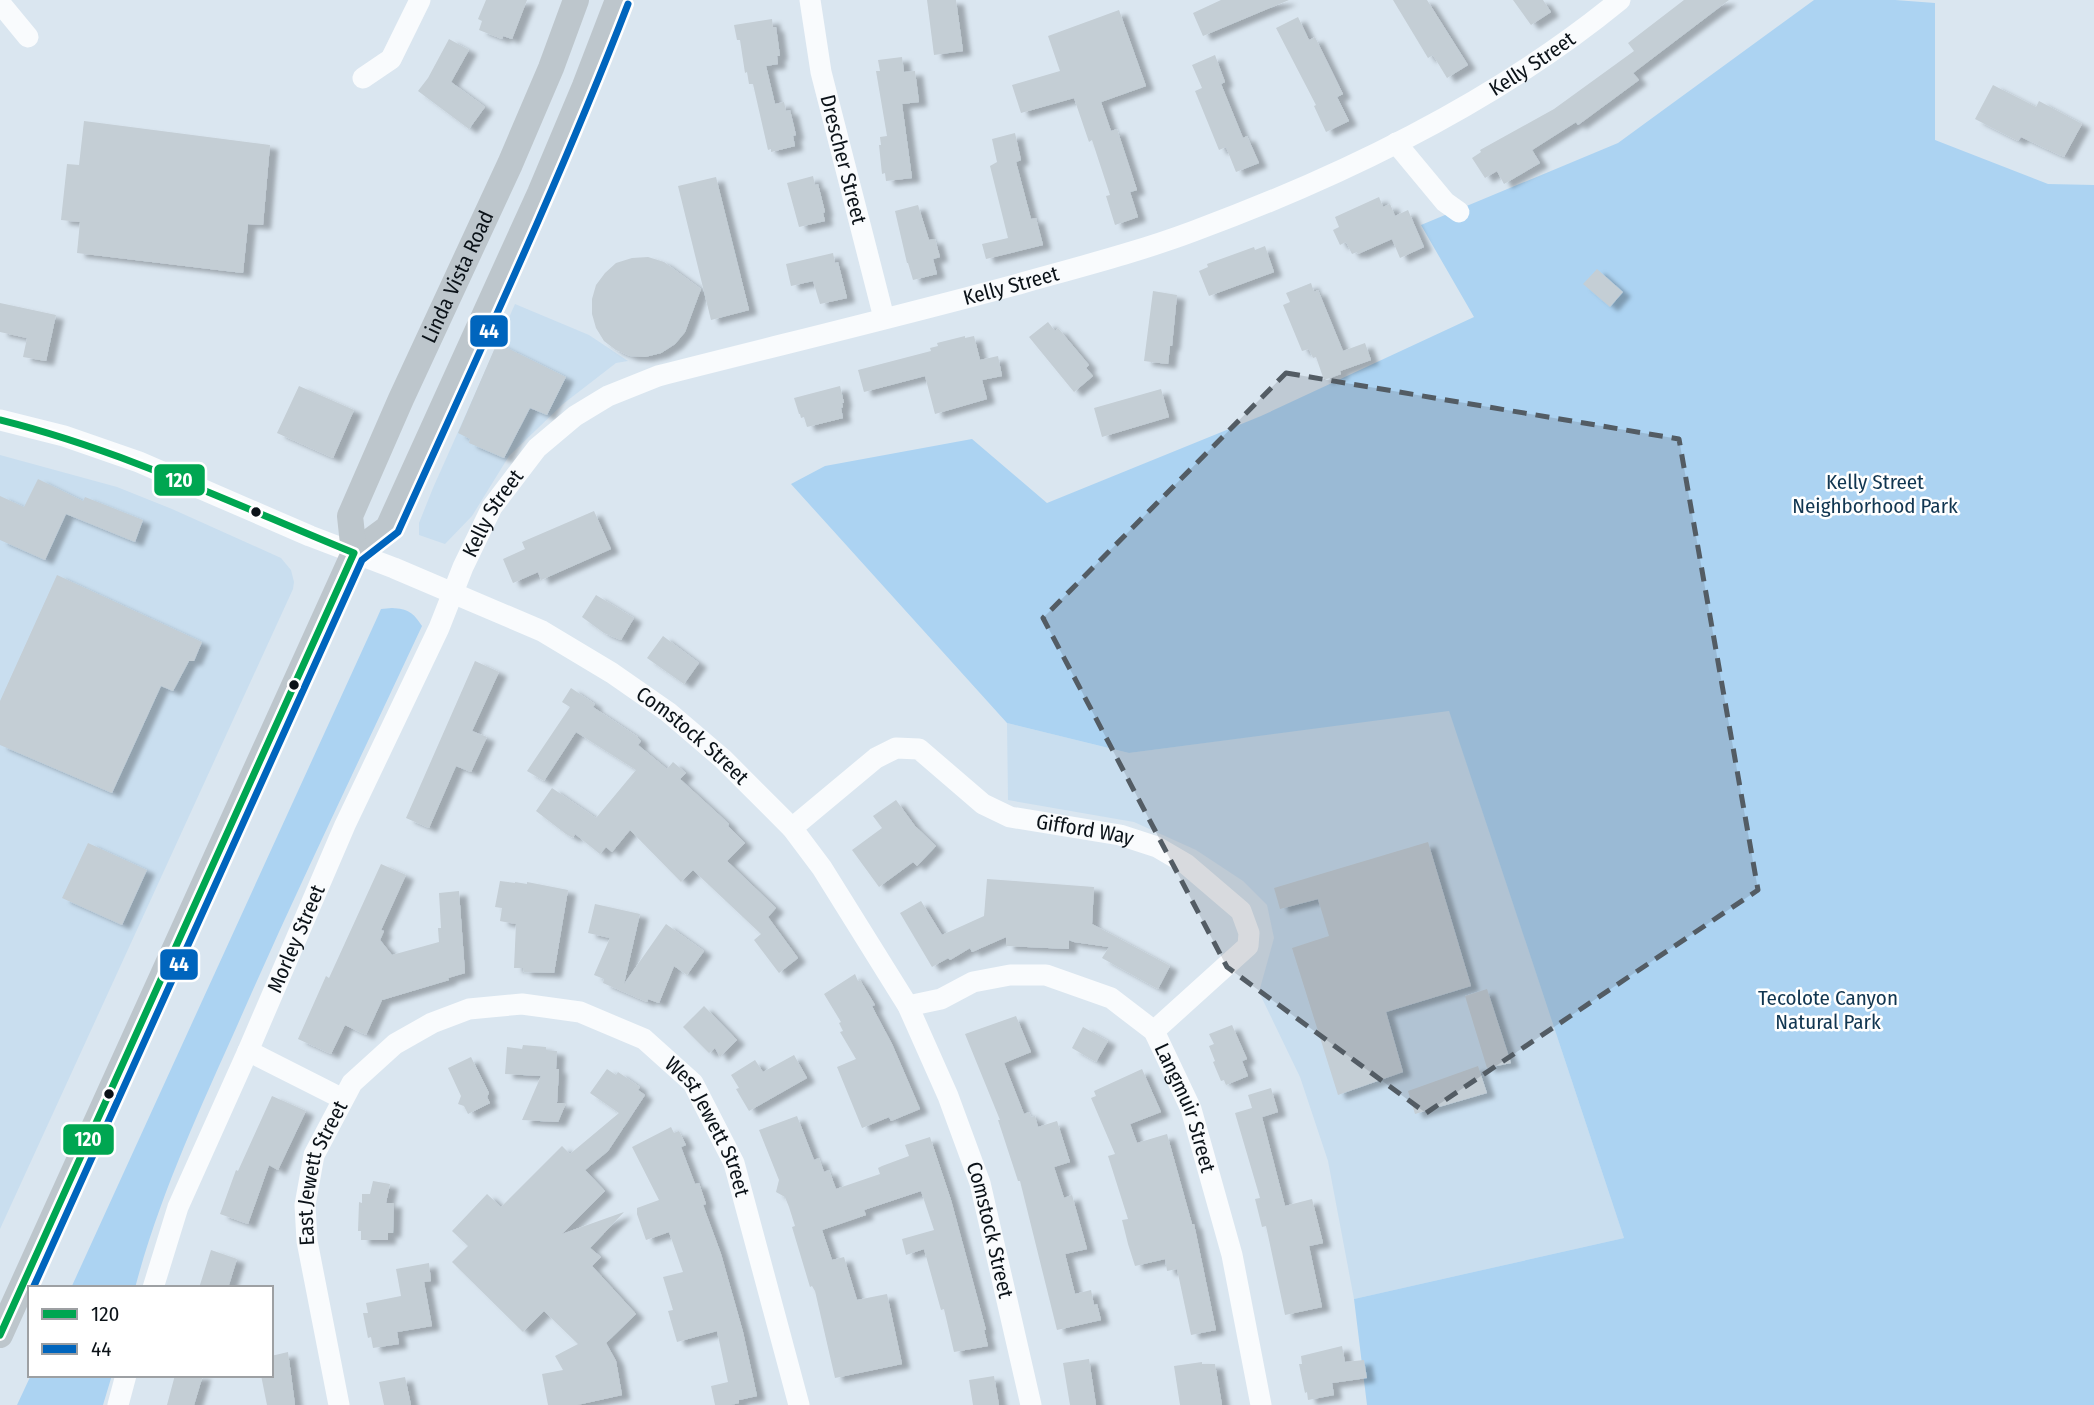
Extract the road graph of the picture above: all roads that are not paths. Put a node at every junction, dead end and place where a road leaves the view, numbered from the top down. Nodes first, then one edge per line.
1 (420, 0) edge
2 (576, 0) edge
3 (618, 0) edge
4 (810, 0) edge
5 (1620, 0) edge
6 (0, 3) edge
7 (28, 37) dead end
8 (363, 78) dead end
9 (1396, 143) junction
10 (1460, 212) dead end
11 (884, 318) junction
12 (0, 419) edge
13 (354, 553) junction
14 (452, 593) junction
15 (792, 828) junction
16 (908, 1006) junction
17 (469, 1009) joint
18 (1154, 1031) junction
19 (248, 1051) junction
20 (343, 1099) junction
21 (154, 1286) edge
22 (0, 1335) edge
23 (126, 1377) edge
24 (118, 1405) edge
25 (339, 1405) edge
26 (799, 1405) edge
27 (1031, 1405) edge
28 (1261, 1405) edge

1 - 8 street
2 - 13 main road, Linda Vista Road
3 - 13 main road, Linda Vista Road
4 - 11 street, Drescher Street
5 - 9 street, Kelly Street
6 - 7 street
9 - 10 street
9 - 11 street, Kelly Street
11 - 14 street, Kelly Street
12 - 13 street, Comstock Street
13 - 14 street, Comstock Street
13 - 22 main road, Linda Vista Road
14 - 15 street, Comstock Street
14 - 19 street, Morley Street
15 - 16 street, Comstock Street
15 - 18 street, Gifford Way
16 - 18 street, Langmuir Street
16 - 27 street, Comstock Street
17 - 20 street, East Jewett Street
17 - 26 street, West Jewett Street
18 - 28 street, Langmuir Street
19 - 20 street
19 - 21 street, Morley Street
20 - 25 street, East Jewett Street
23 - 24 street

